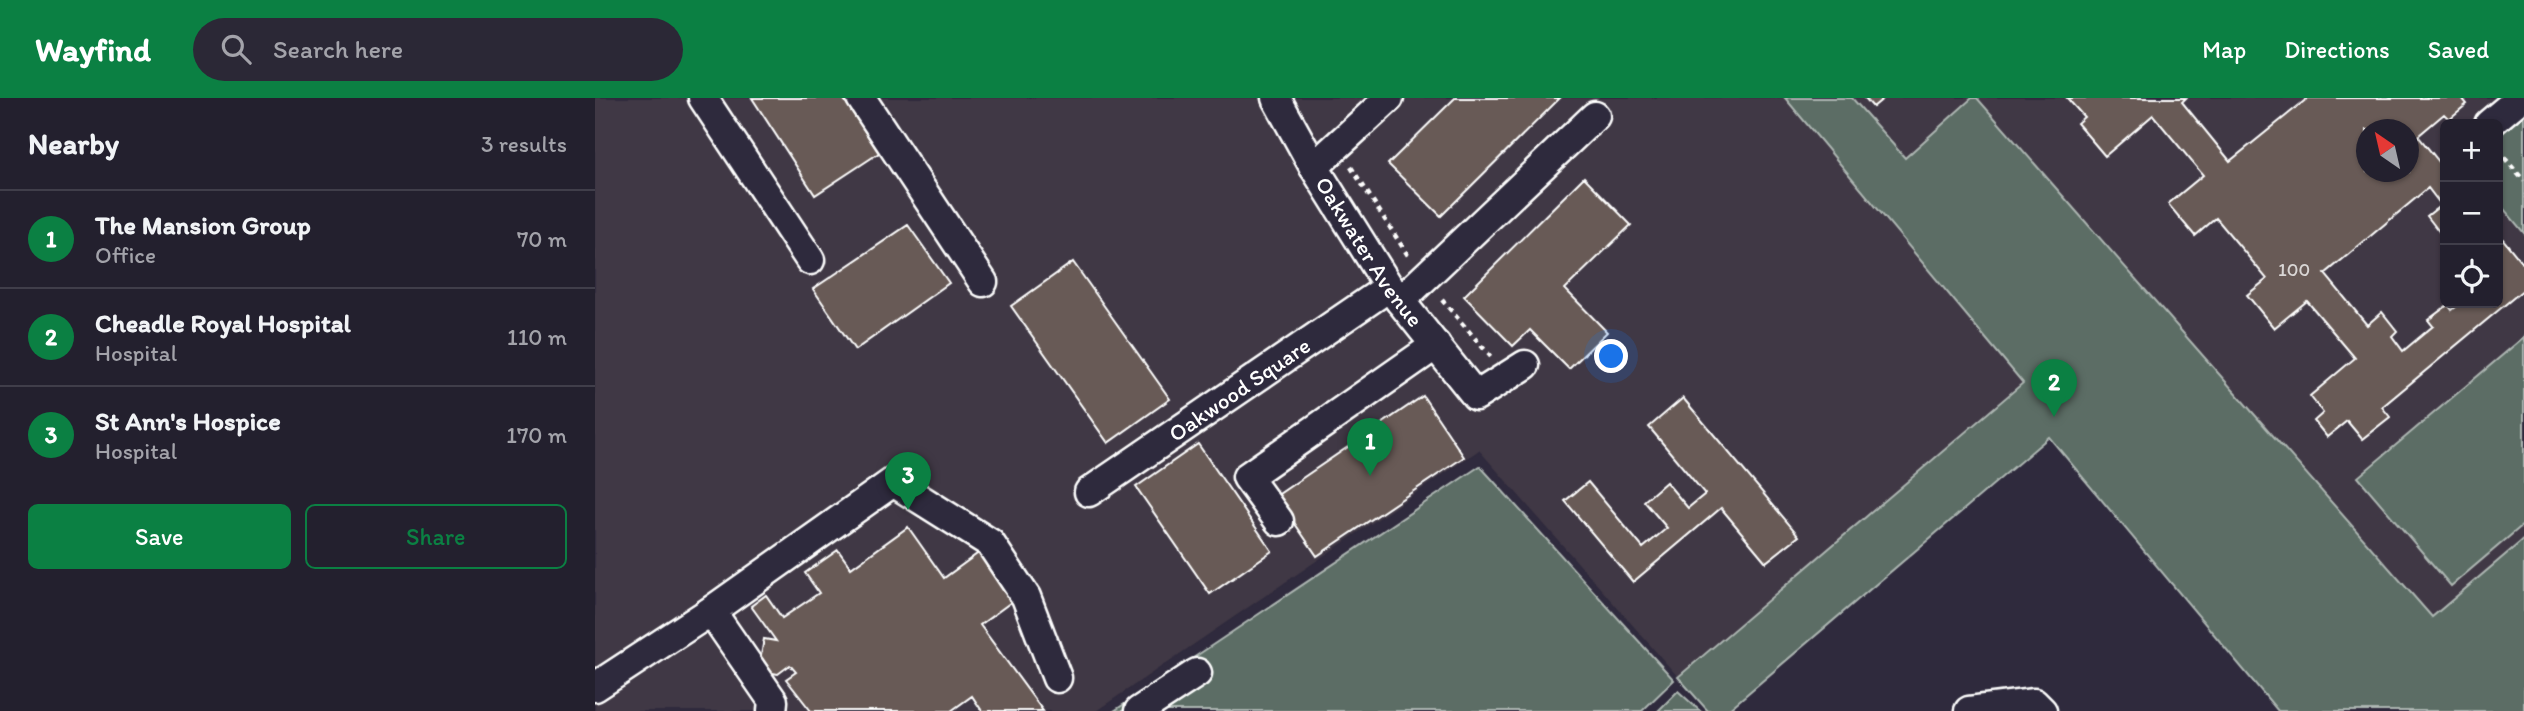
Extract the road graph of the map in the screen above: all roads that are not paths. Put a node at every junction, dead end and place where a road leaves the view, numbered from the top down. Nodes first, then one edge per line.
1 (703, 98) edge
2 (860, 98) edge
3 (1276, 98) edge
4 (1389, 98) edge
5 (2520, 98) edge
6 (1595, 116) dead end
7 (2495, 119) edge
8 (1314, 167) junction
9 (810, 260) dead end
10 (983, 282) dead end
11 (1395, 294) junction
12 (1436, 345) junction
13 (1516, 370) road end
14 (1089, 492) dead end
15 (1279, 521) dead end
16 (711, 611) junction
17 (1197, 673) dead end
18 (1057, 678) dead end
19 (595, 687) edge
20 (772, 711) edge
21 (1139, 711) edge
22 (1969, 711) edge
23 (2042, 711) edge

1 - 9 street
2 - 10 street
3 - 8 street, Oakwater Avenue
4 - 8 street
5 - 7 street
6 - 11 street, Oakwood Square
8 - 11 street, Oakwater Avenue
11 - 12 street, Oakwater Avenue
11 - 14 street, Oakwood Square
12 - 13 street, Oakwater Avenue
12 - 15 street
16 - 18 street
16 - 19 street
16 - 20 street
17 - 21 street
22 - 23 street

